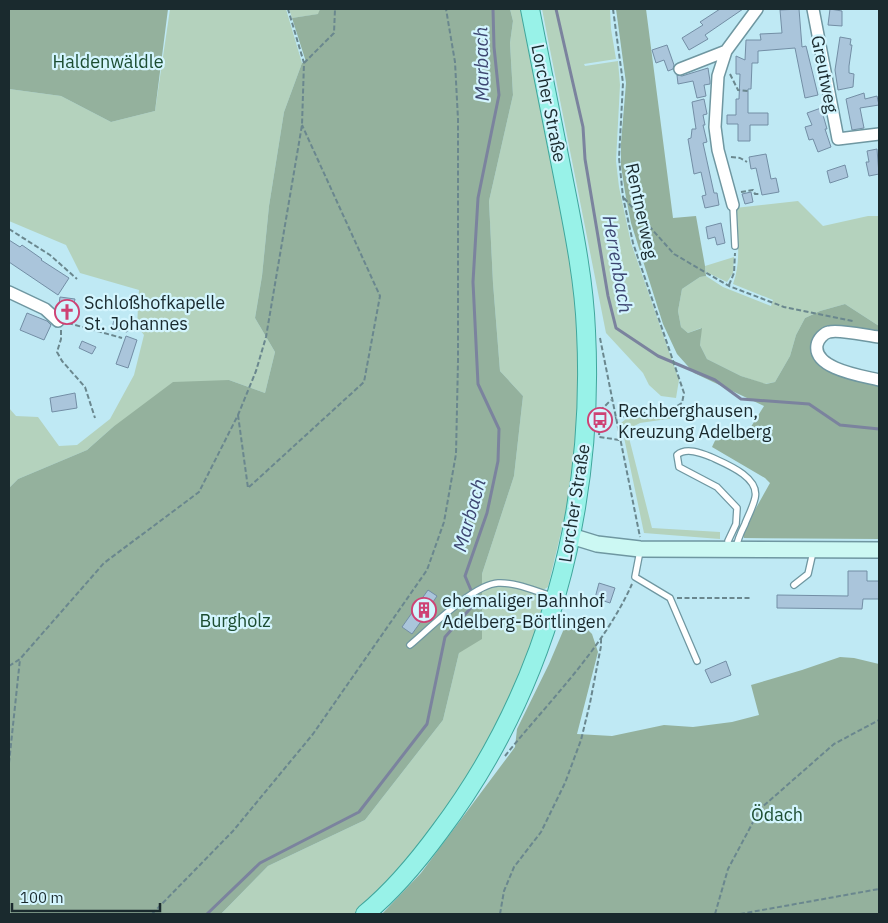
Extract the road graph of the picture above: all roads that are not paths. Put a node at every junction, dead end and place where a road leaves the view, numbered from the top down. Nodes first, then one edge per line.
1 (530, 9) edge
2 (757, 9) edge
3 (813, 9) edge
4 (726, 51) junction
5 (680, 69) dead end
6 (879, 134) edge
7 (732, 200) joint
8 (735, 246) road end
9 (9, 292) edge
10 (58, 321) road end
11 (879, 337) edge
12 (879, 380) edge
13 (571, 536) junction
14 (640, 543) junction
15 (732, 549) junction
16 (813, 550) junction
17 (879, 550) edge
18 (794, 585) dead end
19 (557, 597) junction
20 (410, 645) dead end
21 (697, 661) dead end
22 (365, 914) edge

1 - 13 main road, Lorcher Straße
2 - 4 street
3 - 6 street, Greutweg
4 - 5 street
4 - 7 street
7 - 8 lane
9 - 10 street
11 - 12 street
13 - 14 main road
13 - 19 main road, Lorcher Straße
14 - 15 main road
14 - 21 lane
15 - 15 lane
15 - 16 main road
16 - 17 main road
16 - 18 lane
19 - 20 lane
19 - 22 main road, Lorcher Straße

